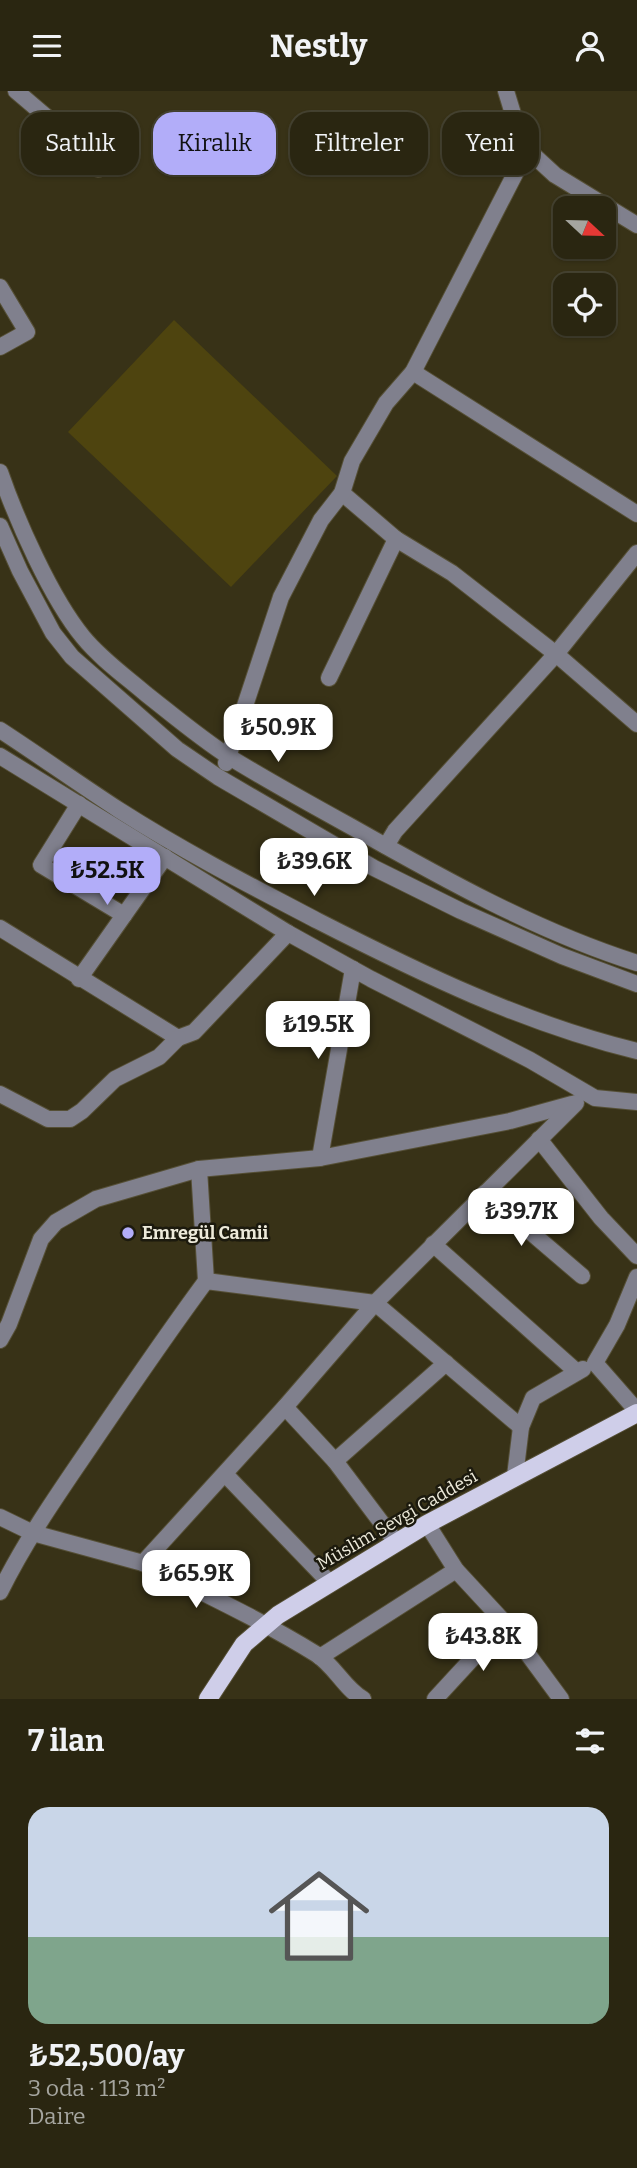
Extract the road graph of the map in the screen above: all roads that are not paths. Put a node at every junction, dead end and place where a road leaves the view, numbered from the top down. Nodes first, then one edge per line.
1 (16, 91) edge
2 (506, 91) edge
3 (41, 112) edge
4 (513, 112) edge
5 (539, 160) edge
6 (514, 175) edge
7 (637, 225) edge
8 (0, 287) edge
9 (0, 347) edge
10 (413, 372) junction
11 (0, 472) edge
12 (342, 493) junction
13 (637, 514) edge
14 (0, 526) edge
15 (396, 539) junction
16 (637, 554) edge
17 (556, 654) junction
18 (329, 678) dead end
19 (637, 724) edge
20 (0, 730) edge
21 (0, 756) edge
22 (230, 757) junction
23 (218, 777) junction
24 (79, 804) junction
25 (386, 846) junction
26 (165, 857) junction
27 (124, 915) junction
28 (0, 928) edge
29 (288, 933) junction
30 (637, 963) edge
31 (353, 969) junction
32 (79, 979) junction
33 (637, 983) edge
34 (178, 1038) junction
35 (637, 1051) edge
36 (0, 1094) edge
37 (594, 1098) junction
38 (637, 1102) edge
39 (576, 1103) junction
40 (539, 1139) junction
41 (320, 1159) junction
42 (199, 1169) junction
43 (485, 1193) junction
44 (433, 1244) junction
45 (637, 1256) edge
46 (582, 1276) dead end
47 (637, 1277) edge
48 (206, 1281) junction
49 (375, 1303) junction
50 (0, 1340) edge
51 (446, 1363) junction
52 (595, 1363) junction
53 (577, 1373) junction
54 (285, 1407) junction
55 (637, 1412) edge
56 (521, 1427) junction
57 (335, 1461) junction
58 (225, 1474) junction
59 (515, 1476) junction
60 (0, 1517) edge
61 (427, 1524) junction
62 (33, 1534) junction
63 (396, 1542) junction
64 (144, 1563) junction
65 (457, 1570) junction
66 (330, 1583) junction
67 (0, 1592) edge
68 (505, 1623) junction
69 (265, 1625) junction
70 (320, 1657) junction
71 (355, 1697) edge
72 (208, 1699) edge
73 (435, 1699) edge
74 (561, 1699) edge

1 - 3 street
2 - 4 street
5 - 7 street
6 - 10 street
8 - 9 street
10 - 12 street
10 - 13 street
11 - 22 street
12 - 15 street
12 - 22 street
14 - 23 street
15 - 17 street
15 - 18 street
16 - 17 street
17 - 19 street
17 - 25 street
20 - 35 street
21 - 24 street
22 - 23 street
22 - 25 street
23 - 33 street
24 - 26 street
24 - 27 street
25 - 30 street
26 - 27 street
26 - 29 street
27 - 32 street
28 - 32 street
29 - 31 street
29 - 34 street
31 - 37 street
31 - 41 street
32 - 34 street
34 - 36 street
37 - 38 street
37 - 39 street
39 - 40 street
39 - 41 street
40 - 43 street
40 - 45 street
41 - 42 street
42 - 48 street
42 - 50 street
43 - 44 street
43 - 46 street
44 - 49 street
44 - 53 street
47 - 52 street
48 - 49 street
48 - 62 street
49 - 51 street
49 - 54 street
51 - 56 street
51 - 57 street
52 - 53 street
52 - 55 street
53 - 56 street
54 - 57 street
54 - 58 street
55 - 59 main road, Müslim Sevgi Caddesi
56 - 59 street
57 - 63 street
58 - 64 street
58 - 66 street
59 - 61 main road, Müslim Sevgi Caddesi
60 - 62 street
61 - 63 main road, Müslim Sevgi Caddesi
61 - 65 street
62 - 64 street
62 - 67 street
63 - 66 main road, Müslim Sevgi Caddesi
64 - 69 street
65 - 68 street
65 - 70 street
66 - 69 main road, Müslim Sevgi Caddesi
68 - 73 street
68 - 74 street
69 - 70 street
69 - 72 main road, Müslim Sevgi Caddesi
70 - 71 street

